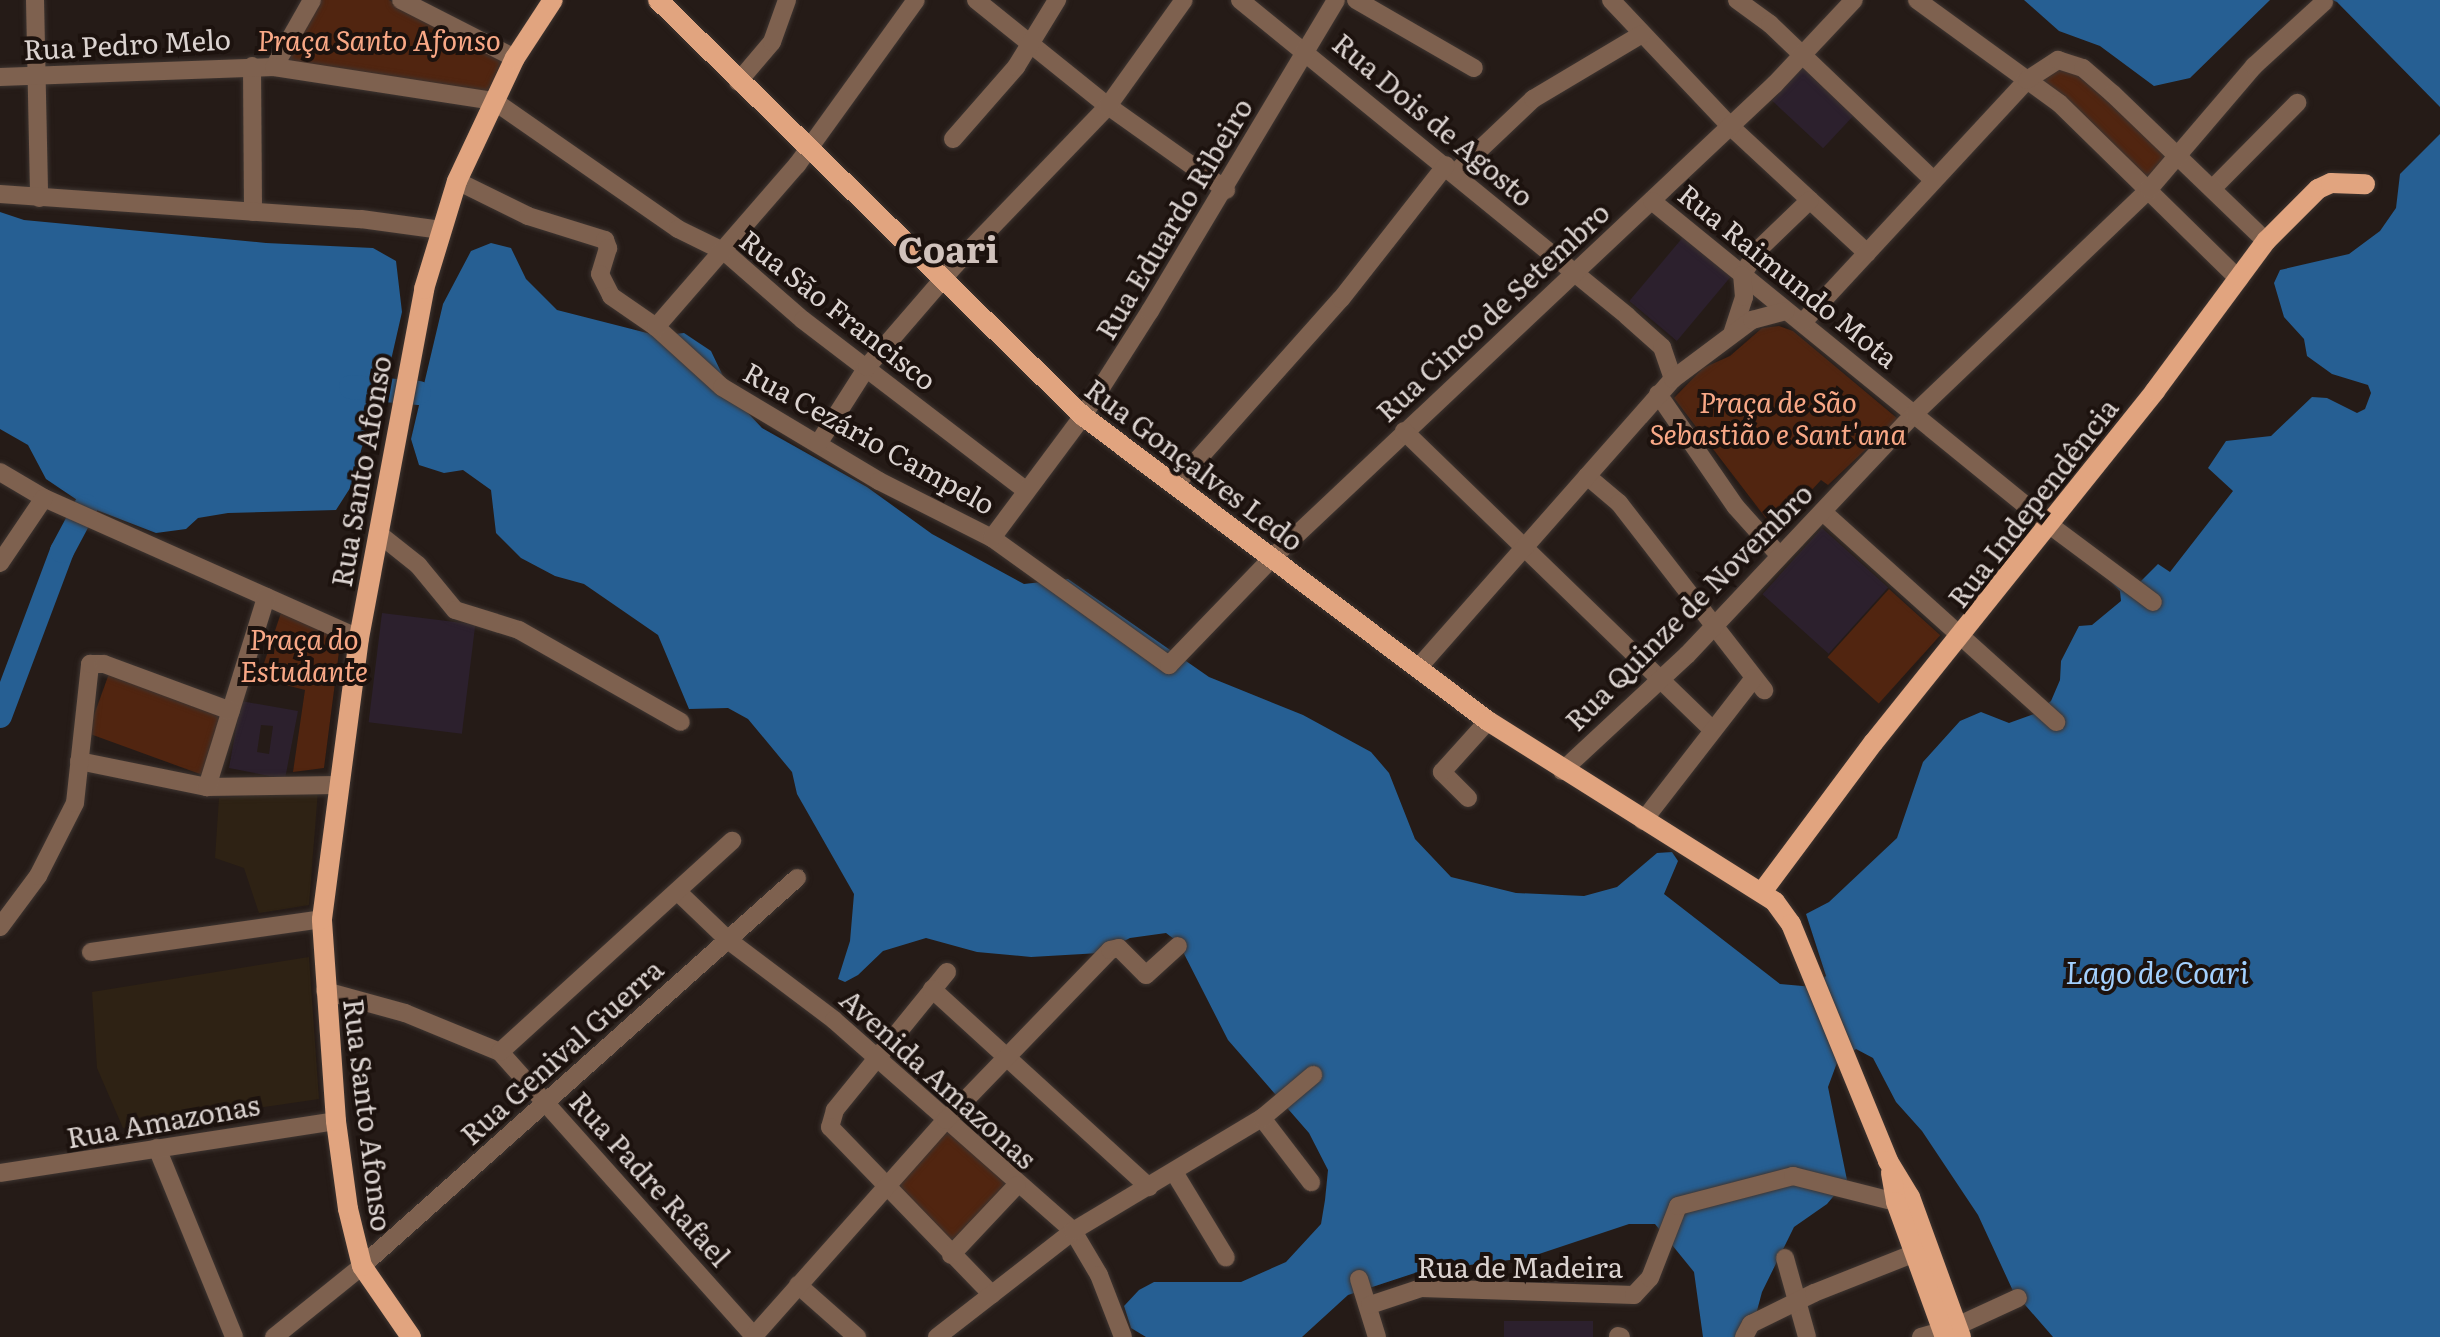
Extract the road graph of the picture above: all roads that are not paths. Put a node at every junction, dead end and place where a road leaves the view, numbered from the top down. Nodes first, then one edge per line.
1 (35, 0) edge
2 (312, 0) edge
3 (401, 0) edge
4 (553, 0) edge
5 (658, 0) edge
6 (787, 0) edge
7 (916, 0) edge
8 (976, 0) edge
9 (1057, 0) edge
10 (1184, 0) edge
11 (1240, 0) edge
12 (1336, 0) edge
13 (1356, 0) edge
14 (1611, 0) edge
15 (1737, 0) edge
16 (1854, 0) edge
17 (1917, 0) edge
18 (2324, 2) edge
19 (1642, 34) junction
20 (1032, 45) junction
21 (1307, 49) junction
22 (1801, 53) junction
23 (515, 58) junction
24 (252, 66) junction
25 (274, 67) junction
26 (1474, 68) dead end
27 (38, 76) junction
28 (0, 77) edge
29 (2027, 80) junction
30 (738, 82) junction
31 (494, 101) junction
32 (2297, 103) dead end
33 (1108, 106) junction
34 (1730, 126) junction
35 (953, 139) dead end
36 (808, 149) junction
37 (2175, 153) junction
38 (1451, 169) junction
39 (1932, 179) junction
40 (457, 181) junction
41 (2365, 184) dead end
42 (2213, 188) junction
43 (2149, 189) junction
44 (1226, 190) junction
45 (0, 194) edge
46 (39, 198) junction
47 (1810, 200) junction
48 (1652, 201) junction
49 (253, 212) junction
50 (441, 230) junction
51 (2266, 241) junction
52 (725, 252) junction
53 (1867, 253) junction
54 (1576, 273) junction
55 (1742, 275) junction
56 (2239, 279) junction
57 (943, 284) junction
58 (1786, 311) junction
59 (1803, 322) junction
60 (656, 327) junction
61 (1732, 334) junction
62 (1662, 347) junction
63 (1703, 355) junction
64 (867, 367) junction
65 (1673, 379) junction
66 (1658, 394) junction
67 (1915, 413) junction
68 (1083, 416) junction
69 (1404, 431) junction
70 (818, 444) junction
71 (1587, 476) junction
72 (3, 478) edge
73 (1175, 485) junction
74 (1024, 489) junction
75 (52, 502) junction
76 (1823, 512) junction
77 (2051, 526) junction
78 (379, 534) junction
79 (992, 538) junction
80 (1527, 550) junction
81 (1779, 555) junction
82 (1272, 558) junction
83 (0, 563) edge
84 (266, 597) junction
85 (2153, 602) dead end
86 (1712, 628) junction
87 (359, 638) junction
88 (1960, 638) junction
89 (1169, 665) joint
90 (1418, 668) junction
91 (1660, 679) junction
92 (231, 711) junction
93 (1488, 721) junction
94 (681, 722) dead end
95 (2056, 722) dead end
96 (1712, 729) junction
97 (79, 761) junction
98 (1562, 771) junction
99 (337, 785) junction
100 (207, 787) junction
101 (1468, 798) dead end
102 (1643, 821) junction
103 (732, 841) dead end
104 (797, 878) dead end
105 (678, 892) junction
106 (1762, 892) junction
107 (322, 919) junction
108 (0, 927) edge
109 (728, 940) junction
110 (1178, 946) dead end
111 (91, 952) dead end
112 (947, 972) dead end
113 (932, 989) junction
114 (325, 991) junction
115 (500, 1052) junction
116 (876, 1057) junction
117 (1005, 1058) junction
118 (1313, 1075) dead end
119 (546, 1102) junction
120 (1262, 1118) junction
121 (946, 1120) junction
122 (336, 1121) junction
123 (157, 1148) junction
124 (1174, 1172) junction
125 (0, 1173) edge
126 (1311, 1182) dead end
127 (1017, 1185) junction
128 (1149, 1187) junction
129 (884, 1189) junction
130 (1903, 1200) junction
131 (1073, 1231) junction
132 (1915, 1253) junction
133 (951, 1255) junction
134 (1226, 1258) dead end
135 (1785, 1258) dead end
136 (362, 1266) junction
137 (1359, 1279) dead end
138 (798, 1285) junction
139 (992, 1295) junction
140 (2018, 1298) dead end
141 (1798, 1303) junction
142 (1370, 1305) junction
143 (1951, 1333) edge
144 (234, 1337) edge
145 (274, 1337) edge
146 (411, 1337) edge
147 (754, 1337) edge
148 (857, 1337) edge
149 (937, 1337) edge
150 (1123, 1337) edge
151 (1377, 1337) edge
152 (1744, 1337) edge
153 (1807, 1337) edge
154 (1921, 1337) edge

1 - 27 street
2 - 25 street
3 - 23 street
4 - 23 main road, Rua Santo Afonso
5 - 30 main road, Rua Gonçalves Ledo
6 - 30 street
7 - 36 street
8 - 20 street
9 - 20 street
10 - 33 street
11 - 21 street, Rua Dois de Agosto
12 - 21 street, Rua Eduardo Ribeiro
13 - 26 street
14 - 19 street
15 - 22 street
16 - 22 street, Rua Cinco de Setembro
17 - 29 street
18 - 37 street, Rua Quinze de Novembro
19 - 34 street
19 - 38 street
20 - 33 street
20 - 35 street
21 - 38 street, Rua Dois de Agosto
21 - 44 street, Rua Eduardo Ribeiro
22 - 34 street, Rua Cinco de Setembro
22 - 39 street
23 - 31 main road, Rua Santo Afonso
24 - 25 street, Rua Pedro Melo
24 - 27 street, Rua Pedro Melo
24 - 49 street
25 - 31 street, Rua Pedro Melo
27 - 28 street, Rua Pedro Melo
27 - 46 street
29 - 37 street
29 - 39 street
29 - 43 street
30 - 36 main road, Rua Gonçalves Ledo
31 - 40 main road, Rua Santo Afonso
31 - 52 street, Rua São Francisco
32 - 42 street
33 - 44 street
33 - 57 street
34 - 47 street
34 - 48 street, Rua Cinco de Setembro
36 - 52 street
36 - 57 main road, Rua Gonçalves Ledo
37 - 42 street
37 - 43 street, Rua Quinze de Novembro
38 - 54 street, Rua Dois de Agosto
38 - 73 street
39 - 53 street
40 - 50 main road, Rua Santo Afonso
40 - 60 street, Rua Cezário Campelo
41 - 51 main road, Rua Independência
42 - 51 street
43 - 56 street
43 - 67 street, Rua Quinze de Novembro
44 - 68 street, Rua Eduardo Ribeiro
45 - 46 street
46 - 49 street
47 - 53 street
47 - 55 street
48 - 54 street, Rua Cinco de Setembro
48 - 55 street, Rua Raimundo Mota
49 - 50 street
50 - 78 main road, Rua Santo Afonso
51 - 56 main road, Rua Independência
52 - 60 street
52 - 64 street, Rua São Francisco
53 - 59 street
54 - 62 street, Rua Dois de Agosto
54 - 69 street, Rua Cinco de Setembro
55 - 58 street, Rua Raimundo Mota
55 - 61 street
56 - 77 main road, Rua Independência
57 - 64 street
57 - 68 main road, Rua Gonçalves Ledo
58 - 59 street, Rua Raimundo Mota
58 - 61 street
59 - 67 street, Rua Raimundo Mota
60 - 70 street, Rua Cezário Campelo
61 - 63 street
62 - 63 street, Rua Dois de Agosto
62 - 65 street
63 - 65 street
64 - 70 street
64 - 74 street, Rua São Francisco
65 - 66 street
66 - 71 street
66 - 81 street
67 - 76 street, Rua Quinze de Novembro
67 - 77 street, Rua Raimundo Mota
68 - 73 main road, Rua Gonçalves Ledo
68 - 74 street, Rua Eduardo Ribeiro
69 - 80 street
69 - 82 street, Rua Cinco de Setembro
70 - 79 street, Rua Cezário Campelo
71 - 80 street
71 - 86 street
72 - 75 street
73 - 82 main road, Rua Gonçalves Ledo
74 - 79 street, Rua Eduardo Ribeiro
75 - 83 street
75 - 84 street
76 - 81 street, Rua Quinze de Novembro
76 - 88 street
77 - 85 street, Rua Raimundo Mota
77 - 88 main road, Rua Independência
78 - 87 main road, Rua Santo Afonso
78 - 94 street
79 - 89 street, Rua Cezário Campelo
80 - 90 street
80 - 91 street
81 - 86 street, Rua Quinze de Novembro
82 - 89 street, Rua Cinco de Setembro
82 - 90 main road, Rua Gonçalves Ledo
84 - 87 street
84 - 92 street
86 - 91 street, Rua Quinze de Novembro
86 - 96 street
87 - 99 main road, Rua Santo Afonso
88 - 95 street
88 - 106 main road, Rua Independência
90 - 93 main road, Rua Gonçalves Ledo
91 - 96 street
91 - 98 street, Rua Quinze de Novembro
92 - 97 street
92 - 100 street
93 - 98 main road, Rua Gonçalves Ledo
93 - 101 street
96 - 102 street
97 - 100 street
97 - 108 street
98 - 102 main road, Rua Gonçalves Ledo
99 - 100 street
99 - 107 main road, Rua Santo Afonso
102 - 106 main road, Rua Gonçalves Ledo
103 - 105 street
104 - 109 street, Rua Genival Guerra
105 - 109 street, Avenida Amazonas
105 - 115 street
106 - 130 main road, Rua Gonçalves Ledo
107 - 111 street
107 - 114 main road, Rua Santo Afonso
109 - 116 street, Avenida Amazonas
109 - 119 street, Rua Genival Guerra
110 - 117 street
112 - 113 street
113 - 116 street
113 - 117 street
114 - 115 street, Rua Padre Rafael
114 - 122 main road, Rua Santo Afonso
115 - 119 street, Rua Padre Rafael
116 - 121 street, Avenida Amazonas
116 - 129 street
117 - 121 street
117 - 128 street
118 - 120 street
119 - 136 street, Rua Genival Guerra
119 - 147 street, Rua Padre Rafael
120 - 124 street
120 - 126 street
121 - 127 street, Avenida Amazonas
121 - 129 street
122 - 123 street, Rua Amazonas
122 - 136 main road, Rua Santo Afonso
123 - 125 street, Rua Amazonas
123 - 144 street
124 - 128 street
124 - 134 street
127 - 131 street, Avenida Amazonas
127 - 133 street
128 - 131 street
129 - 133 street
129 - 138 street
130 - 132 main road
130 - 142 street, Rua de Madeira
130 - 143 main road
131 - 139 street
131 - 150 street, Avenida Amazonas
132 - 141 street
132 - 143 main road
133 - 139 street
135 - 141 street
136 - 145 street, Rua Genival Guerra
136 - 146 main road
137 - 142 street
138 - 147 street
138 - 148 street
139 - 149 street
140 - 143 street
141 - 152 street
141 - 153 street
142 - 151 street
143 - 154 street

